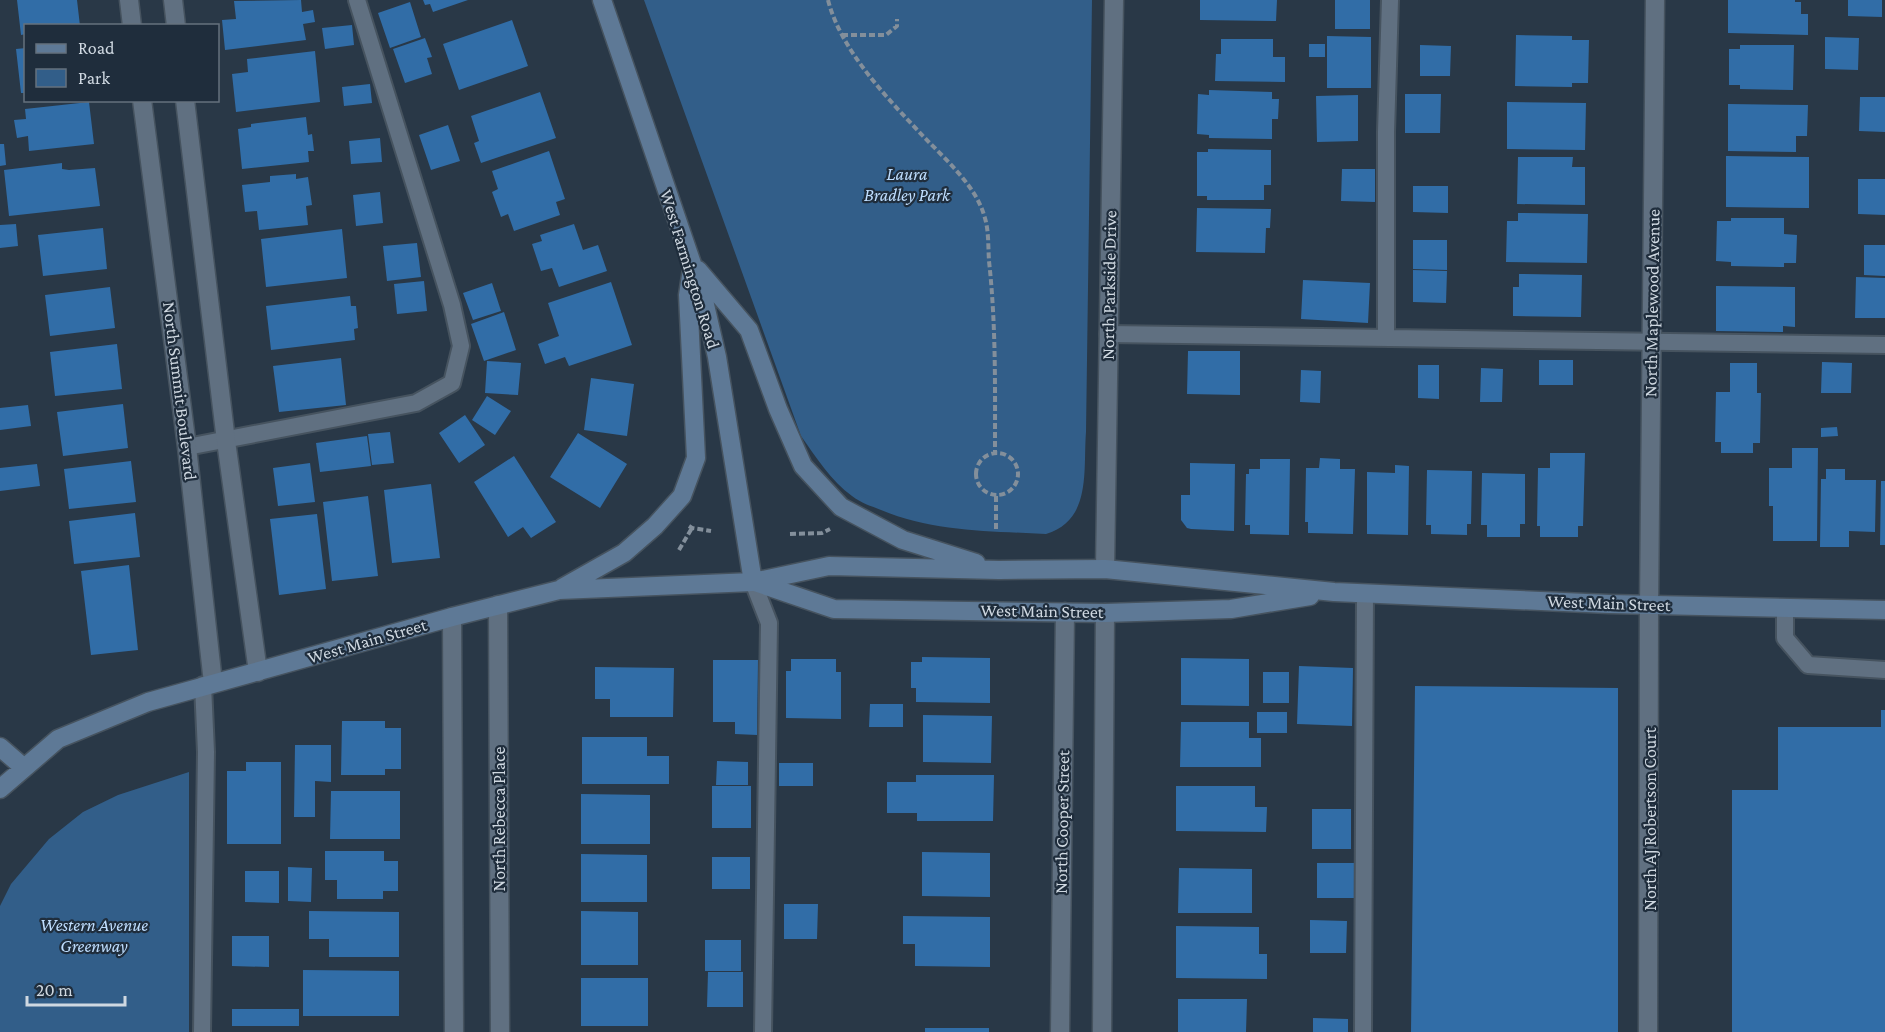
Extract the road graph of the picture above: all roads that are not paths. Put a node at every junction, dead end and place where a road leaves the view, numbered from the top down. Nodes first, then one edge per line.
1 (129, 0) edge
2 (173, 0) edge
3 (357, 0) edge
4 (602, 0) edge
5 (1114, 0) edge
6 (1390, 0) edge
7 (1655, 0) edge
8 (132, 24) edge
9 (176, 24) edge
10 (142, 102) edge
11 (185, 102) edge
12 (693, 264) junction
13 (1108, 334) junction
14 (1386, 338) junction
15 (1652, 342) junction
16 (1885, 345) edge
17 (226, 441) junction
18 (187, 447) junction
19 (1105, 569) junction
20 (999, 570) junction
21 (753, 582) junction
22 (559, 590) junction
23 (1334, 592) junction
24 (1365, 592) junction
25 (498, 605) junction
26 (1649, 606) junction
27 (1785, 609) junction
28 (1885, 610) edge
29 (1065, 612) junction
30 (1105, 613) junction
31 (452, 617) junction
32 (1885, 670) edge
33 (258, 672) junction
34 (208, 684) junction
35 (0, 747) edge
36 (23, 767) junction
37 (3, 786) edge
38 (202, 1032) edge
39 (454, 1032) edge
40 (500, 1032) edge
41 (763, 1032) edge
42 (1060, 1032) edge
43 (1102, 1032) edge
44 (1363, 1032) edge
45 (1648, 1032) edge

1 - 8 street
2 - 9 street
3 - 17 lane
4 - 12 main road, West Farmington Road
5 - 13 street, North Parkside Drive
6 - 14 lane
7 - 15 street, North Maplewood Avenue
10 - 18 street, North Summit Boulevard
11 - 17 street
12 - 20 main road
12 - 21 main road, West Farmington Road
12 - 22 main road
13 - 14 lane
13 - 19 street, North Parkside Drive
14 - 15 lane
15 - 16 lane
15 - 26 street, North Maplewood Avenue
17 - 18 lane
17 - 33 street
18 - 34 street, North Summit Boulevard
19 - 20 main road, West Main Street
19 - 23 main road, West Main Street
20 - 21 main road, West Main Street
21 - 22 main road, West Main Street
21 - 29 main road, West Main Street
21 - 41 lane
22 - 25 main road, West Main Street
23 - 24 main road, West Main Street
23 - 30 main road, West Main Street
24 - 26 main road, West Main Street
24 - 44 lane
25 - 31 main road, West Main Street
25 - 40 street, North Rebecca Place
26 - 27 main road, West Main Street
26 - 45 street, North AJ Robertson Court
27 - 28 main road, West Main Street
27 - 32 lane
29 - 30 main road, West Main Street
29 - 42 street, North Cooper Street
30 - 43 street
31 - 33 main road, West Main Street
31 - 39 street
33 - 34 main road, West Main Street
34 - 36 main road, West Main Street
34 - 38 lane
35 - 36 main road
36 - 37 main road, West Main Street

